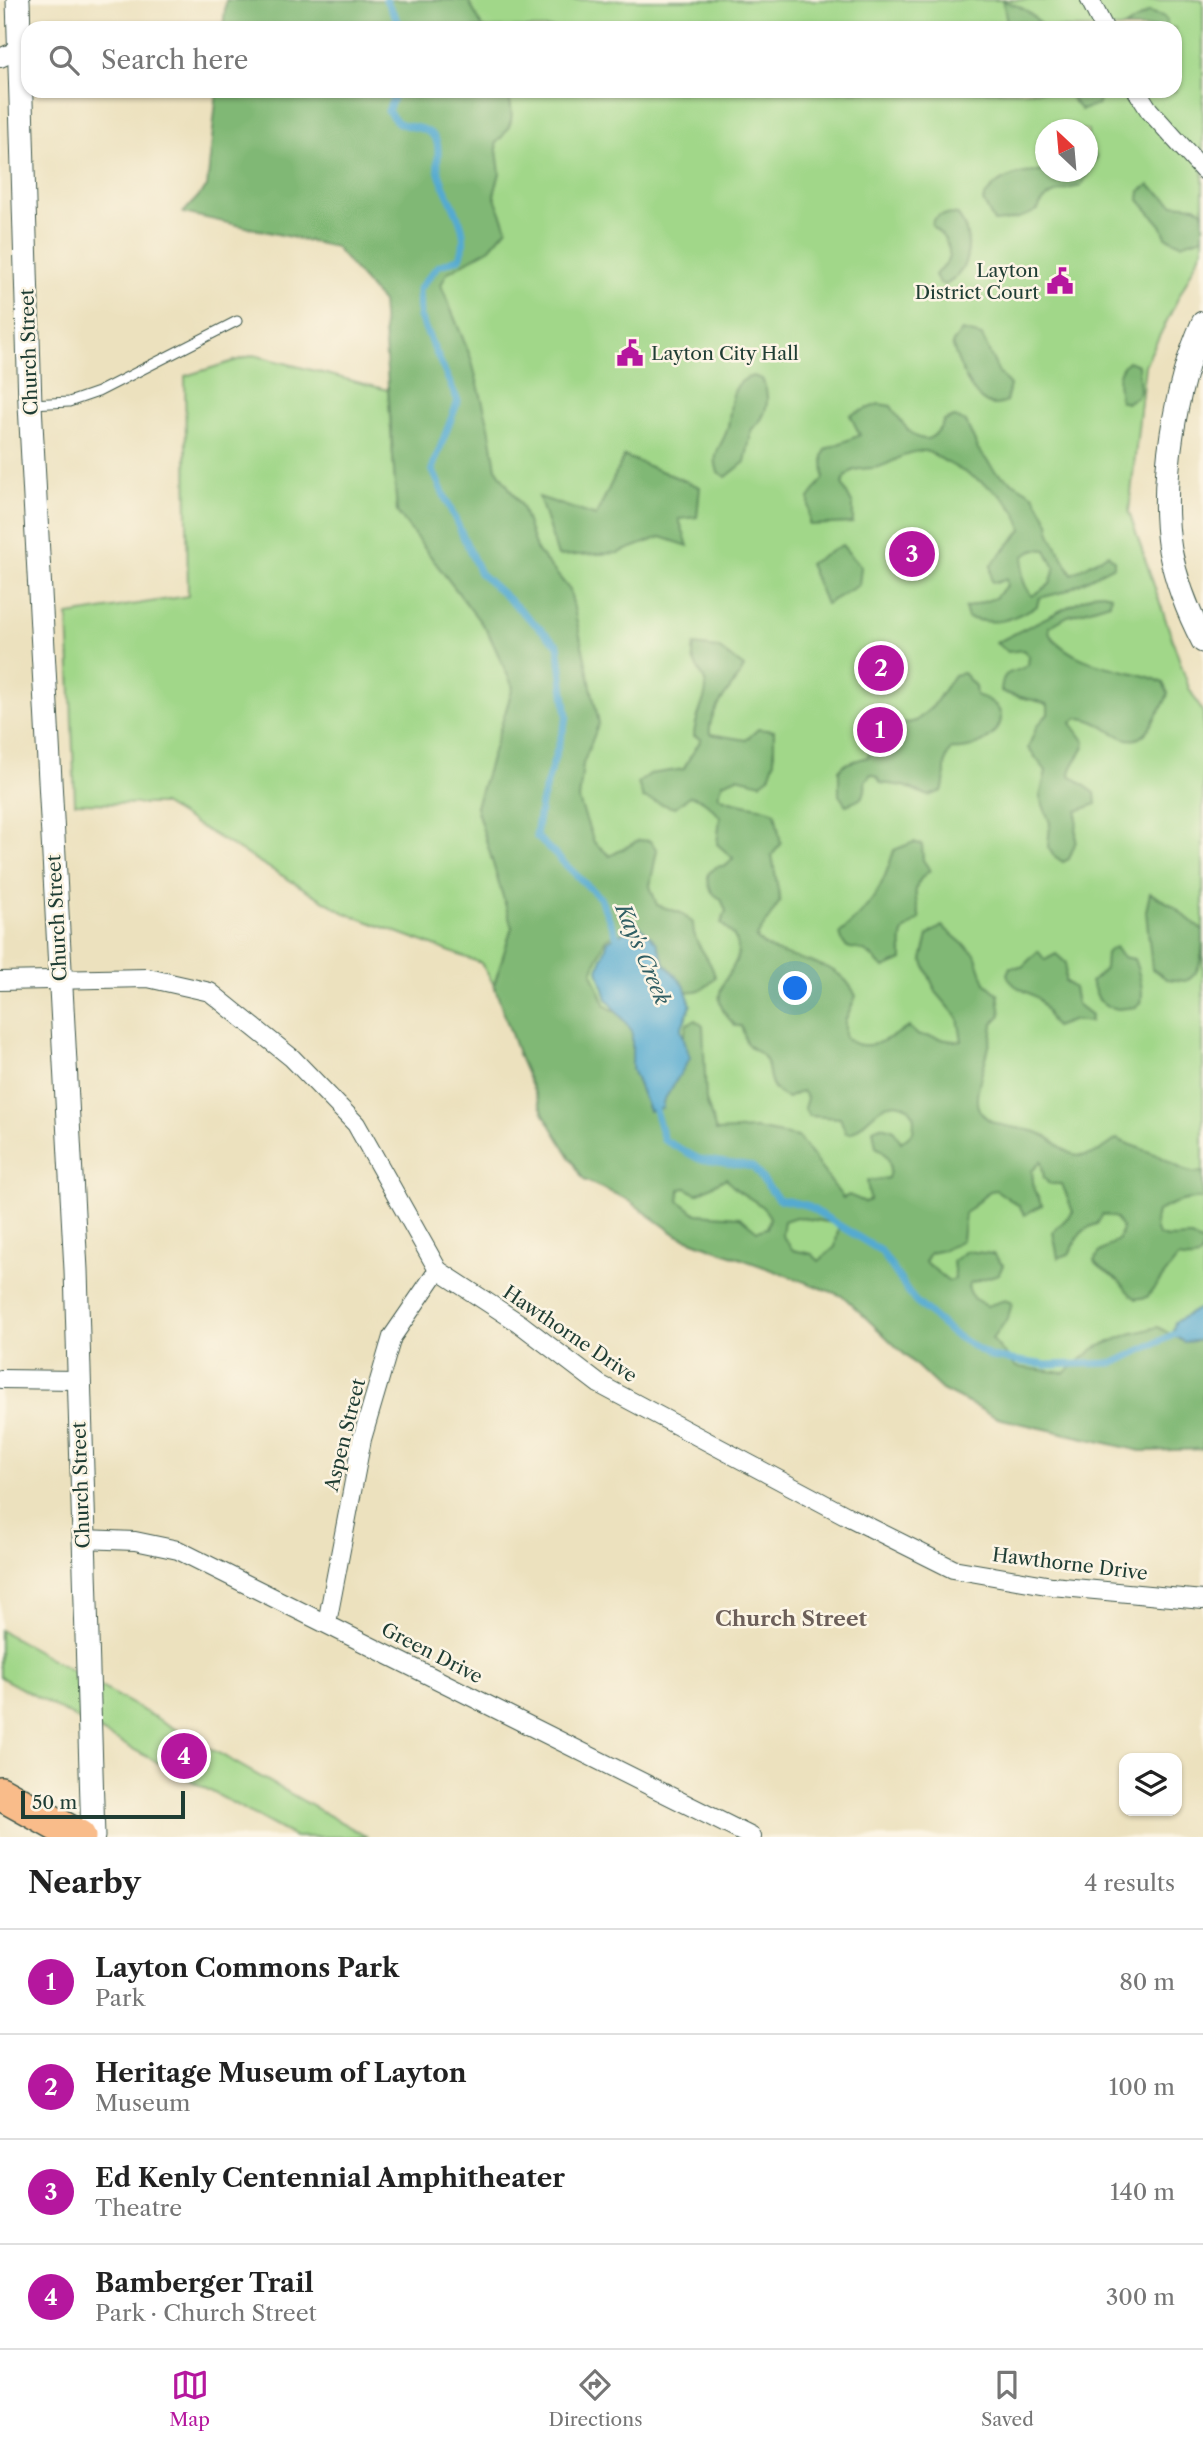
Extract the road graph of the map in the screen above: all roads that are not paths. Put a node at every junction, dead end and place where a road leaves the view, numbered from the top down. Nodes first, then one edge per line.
1 (18, 0) edge
2 (1090, 0) edge
3 (1100, 21) edge
4 (9, 54) edge
5 (1142, 98) edge
6 (1203, 170) edge
7 (237, 321) dead end
8 (1201, 327) edge
9 (30, 404) junction
10 (1203, 641) edge
11 (61, 980) junction
12 (0, 981) edge
13 (438, 1270) junction
14 (0, 1379) edge
15 (77, 1380) junction
16 (83, 1539) junction
17 (1203, 1600) edge
18 (327, 1623) junction
19 (0, 1793) edge
20 (79, 1837) edge
21 (93, 1837) edge
22 (752, 1837) edge

1 - 4 street, Church Street
2 - 3 street
4 - 9 street, Church Street
5 - 6 street
7 - 9 lane
8 - 10 street
9 - 11 street, Church Street
11 - 12 street, Hawthorne Drive
11 - 13 street, Hawthorne Drive
11 - 15 street, Church Street
13 - 17 street, Hawthorne Drive
13 - 18 street, Aspen Street
14 - 15 street
15 - 16 street, Church Street
16 - 18 street, Green Drive
16 - 21 street, Church Street
18 - 22 street, Green Drive
19 - 20 highway

